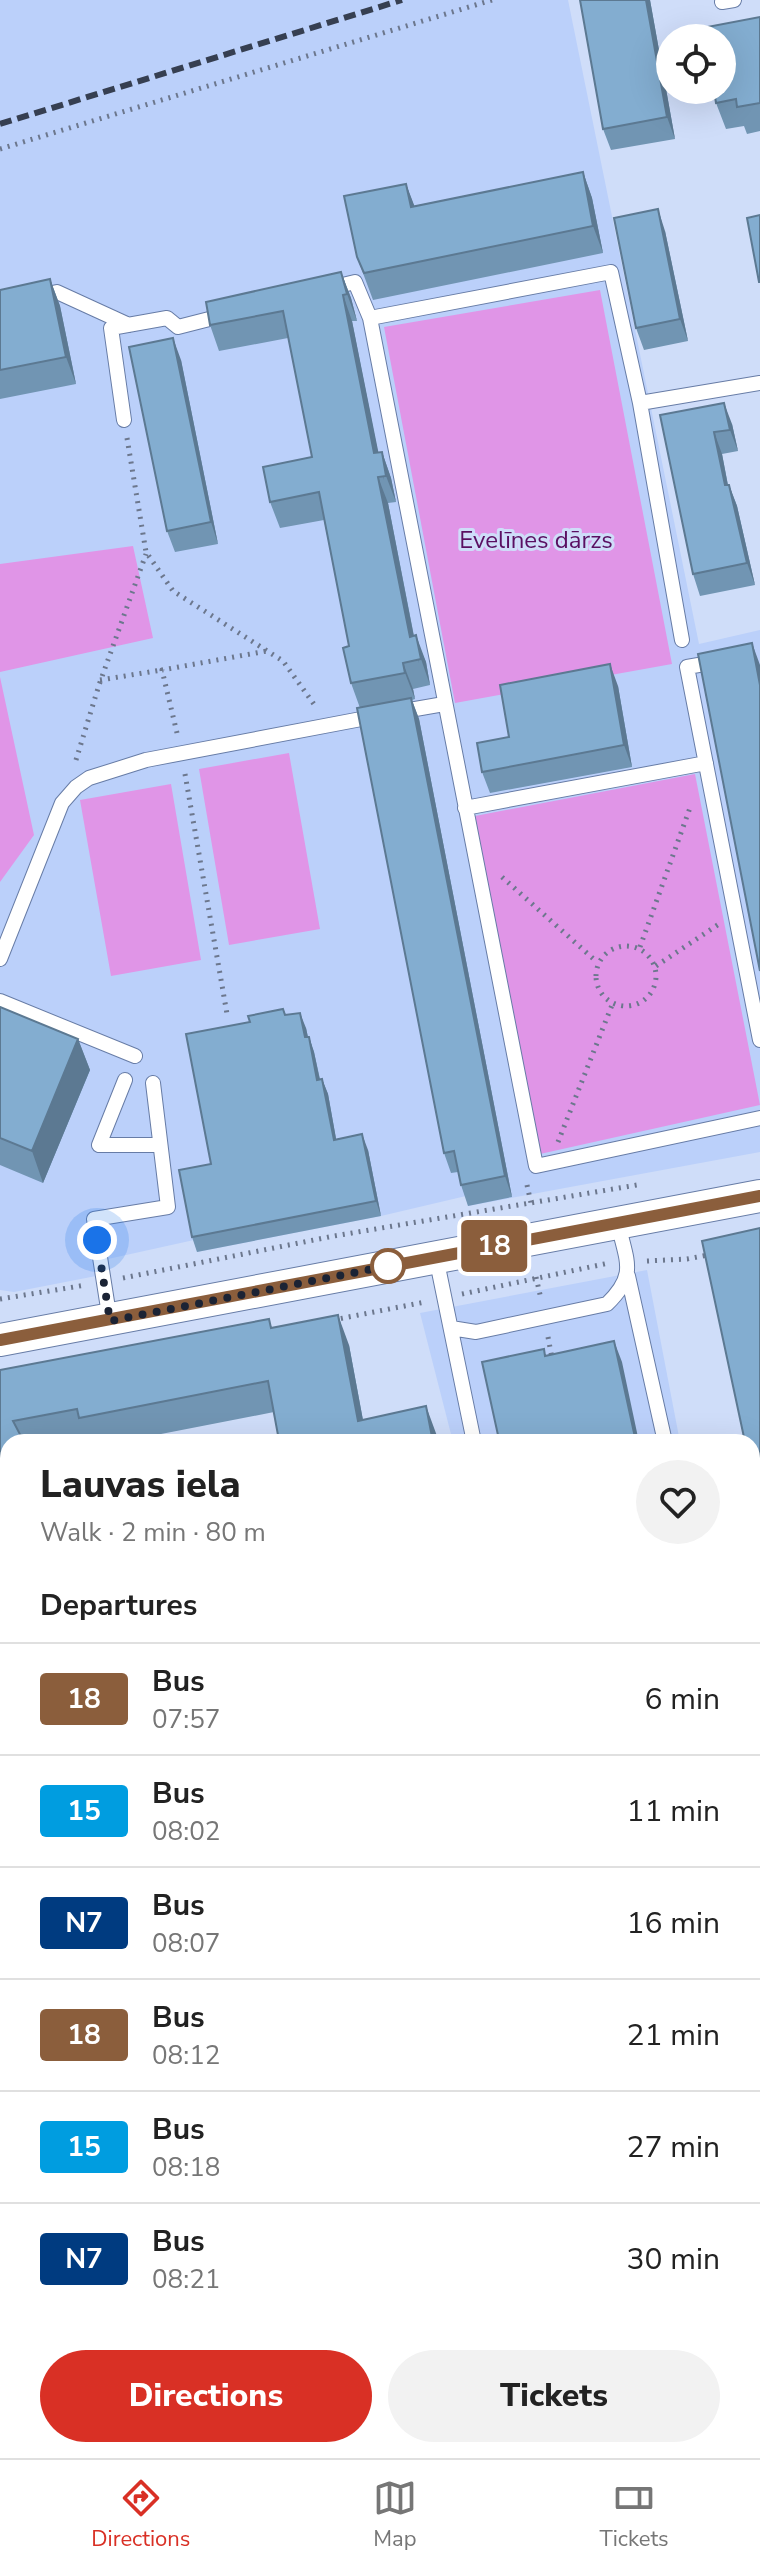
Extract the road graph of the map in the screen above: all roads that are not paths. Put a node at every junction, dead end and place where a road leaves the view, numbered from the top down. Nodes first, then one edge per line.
1 (311, 293) edge
2 (0, 304) edge
3 (237, 312) edge
4 (370, 318) junction
5 (129, 325) junction
6 (760, 383) edge
7 (640, 403) junction
8 (124, 420) road end
9 (682, 640) dead end
10 (731, 659) edge
11 (444, 704) junction
12 (706, 763) junction
13 (465, 808) junction
14 (6, 926) edge
15 (0, 959) edge
16 (0, 1001) edge
17 (760, 1040) edge
18 (135, 1056) dead end
19 (125, 1080) dead end
20 (153, 1083) dead end
21 (760, 1118) edge
22 (160, 1145) junction
23 (760, 1196) edge
24 (618, 1223) junction
25 (436, 1257) junction
26 (627, 1268) junction
27 (110, 1321) junction
28 (451, 1328) junction
29 (0, 1340) edge
30 (472, 1434) edge
31 (663, 1434) edge

1 - 4 lane
2 - 5 lane
3 - 5 lane
4 - 7 lane
4 - 11 lane
5 - 8 lane
6 - 7 lane
7 - 9 lane
10 - 12 lane
11 - 13 lane
11 - 14 lane
12 - 13 lane
12 - 17 lane
13 - 21 lane
14 - 15 lane
16 - 18 lane
19 - 22 lane
20 - 22 lane
22 - 27 lane
23 - 24 street
24 - 25 street
24 - 26 lane
25 - 27 street
25 - 28 lane
26 - 28 lane
26 - 31 lane
27 - 29 street
28 - 30 lane

